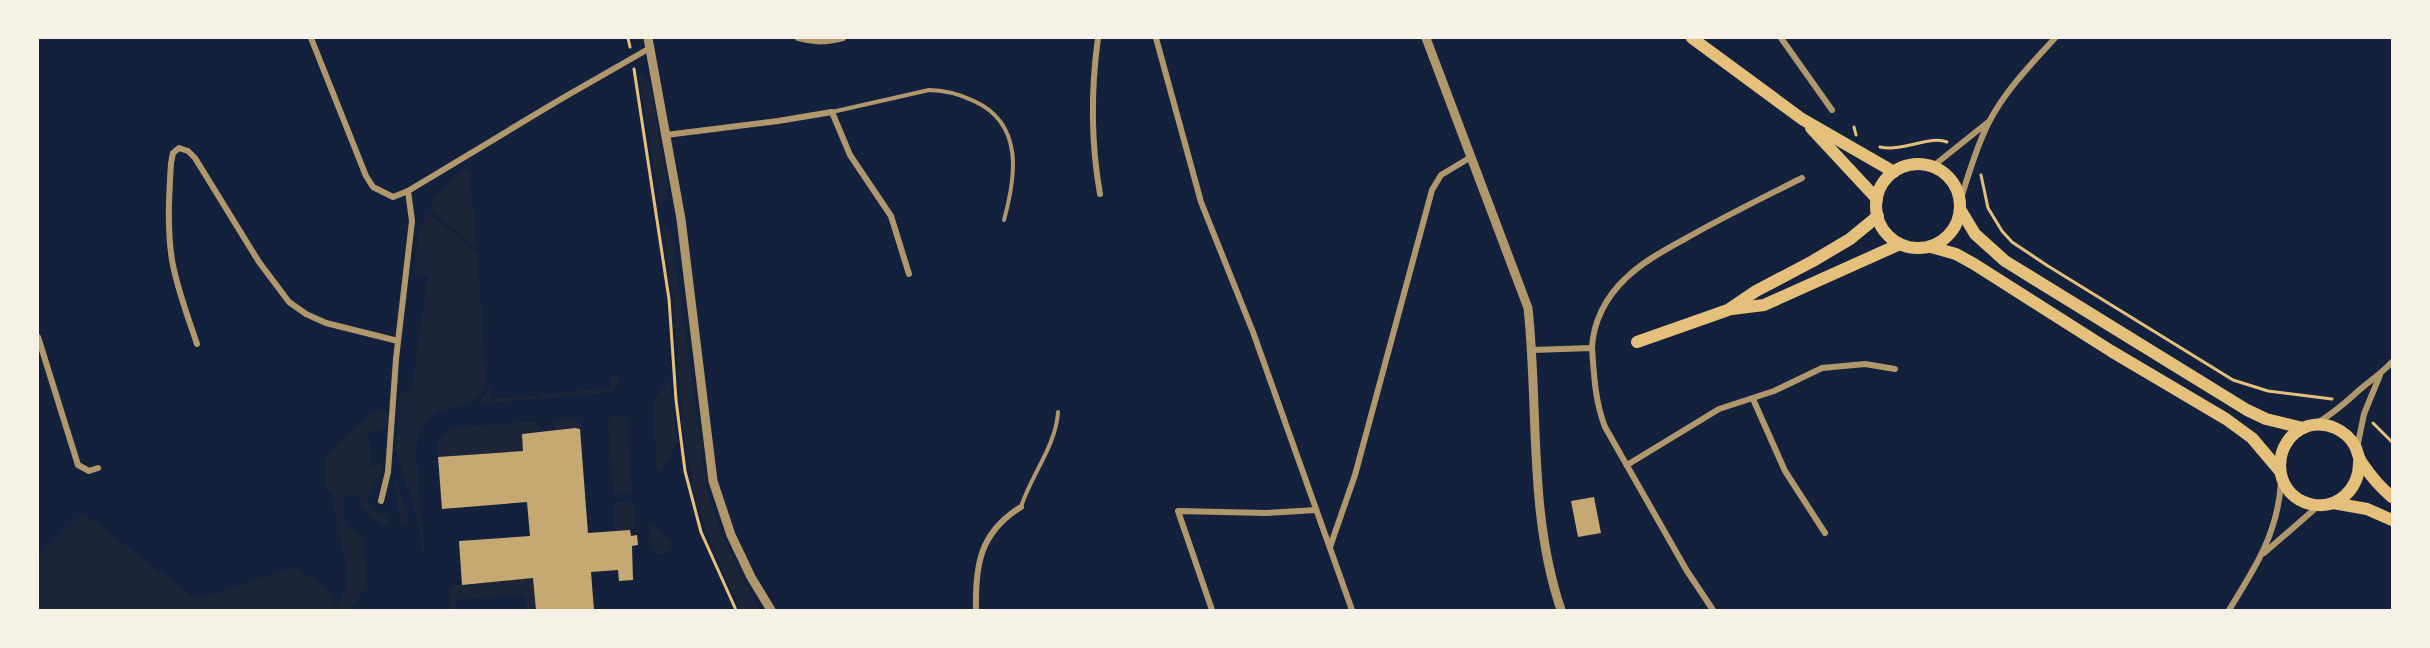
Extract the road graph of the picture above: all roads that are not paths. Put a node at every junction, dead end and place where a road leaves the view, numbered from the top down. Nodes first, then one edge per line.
1 (311, 38) edge
2 (648, 38) edge
3 (798, 38) edge
4 (843, 38) edge
5 (1098, 38) edge
6 (1156, 38) edge
7 (1426, 38) edge
8 (1692, 38) edge
9 (1780, 38) edge
10 (2055, 38) edge
11 (650, 48) junction
12 (1832, 110) dead end
13 (832, 112) junction
14 (1802, 119) junction
15 (1990, 120) junction
16 (666, 135) junction
17 (1471, 157) junction
18 (1932, 166) junction
19 (1894, 172) junction
20 (1802, 178) dead end
21 (408, 191) junction
22 (1100, 194) dead end
23 (1877, 199) junction
24 (1960, 205) junction
25 (1878, 216) junction
26 (1004, 220) dead end
27 (1900, 244) junction
28 (1931, 246) junction
29 (909, 274) dead end
30 (1728, 310) junction
31 (38, 337) edge
32 (398, 341) junction
33 (1637, 342) dead end
34 (197, 344) dead end
35 (1592, 348) junction
36 (1532, 350) junction
37 (2392, 362) edge
38 (1895, 369) dead end
39 (2380, 375) junction
40 (1752, 399) junction
41 (1058, 412) dead end
42 (2308, 427) junction
43 (2358, 455) junction
44 (1627, 465) junction
45 (98, 468) dead end
46 (2280, 474) junction
47 (2392, 497) edge
48 (381, 501) dead end
49 (2333, 503) junction
50 (2319, 505) junction
51 (1021, 507) joint
52 (1316, 510) junction
53 (2392, 520) edge
54 (1825, 533) dead end
55 (1330, 548) junction
56 (2264, 554) junction
57 (771, 610) edge
58 (976, 610) edge
59 (1212, 610) edge
60 (1352, 610) edge
61 (1561, 610) edge
62 (1713, 610) edge
63 (2229, 610) edge

1 - 21 street
2 - 11 street
3 - 4 street
5 - 22 street
6 - 52 street
7 - 17 street
8 - 14 highway
9 - 12 street
10 - 15 street
11 - 16 street
11 - 21 street
13 - 16 street
13 - 26 lane
13 - 29 street
14 - 19 highway
14 - 23 highway
15 - 18 street
15 - 24 street
16 - 57 street
17 - 36 street
17 - 55 street
18 - 19 highway
18 - 24 highway
19 - 23 highway
20 - 35 street
21 - 32 street
23 - 25 highway
24 - 28 highway
24 - 42 highway
25 - 27 highway
25 - 30 highway
27 - 28 highway
27 - 30 highway
28 - 46 highway
30 - 33 highway
31 - 45 street
32 - 34 street
32 - 48 street
35 - 36 street
35 - 44 street
36 - 61 street
37 - 39 street
38 - 40 street
39 - 42 street
39 - 43 street
40 - 44 street
40 - 54 street
41 - 51 lane
42 - 43 highway
42 - 46 highway
43 - 47 highway
43 - 49 highway
44 - 62 street
46 - 50 highway
46 - 56 street
49 - 50 highway
49 - 53 highway
50 - 56 street
51 - 58 street
52 - 55 street
52 - 59 street
55 - 60 street
56 - 63 street

